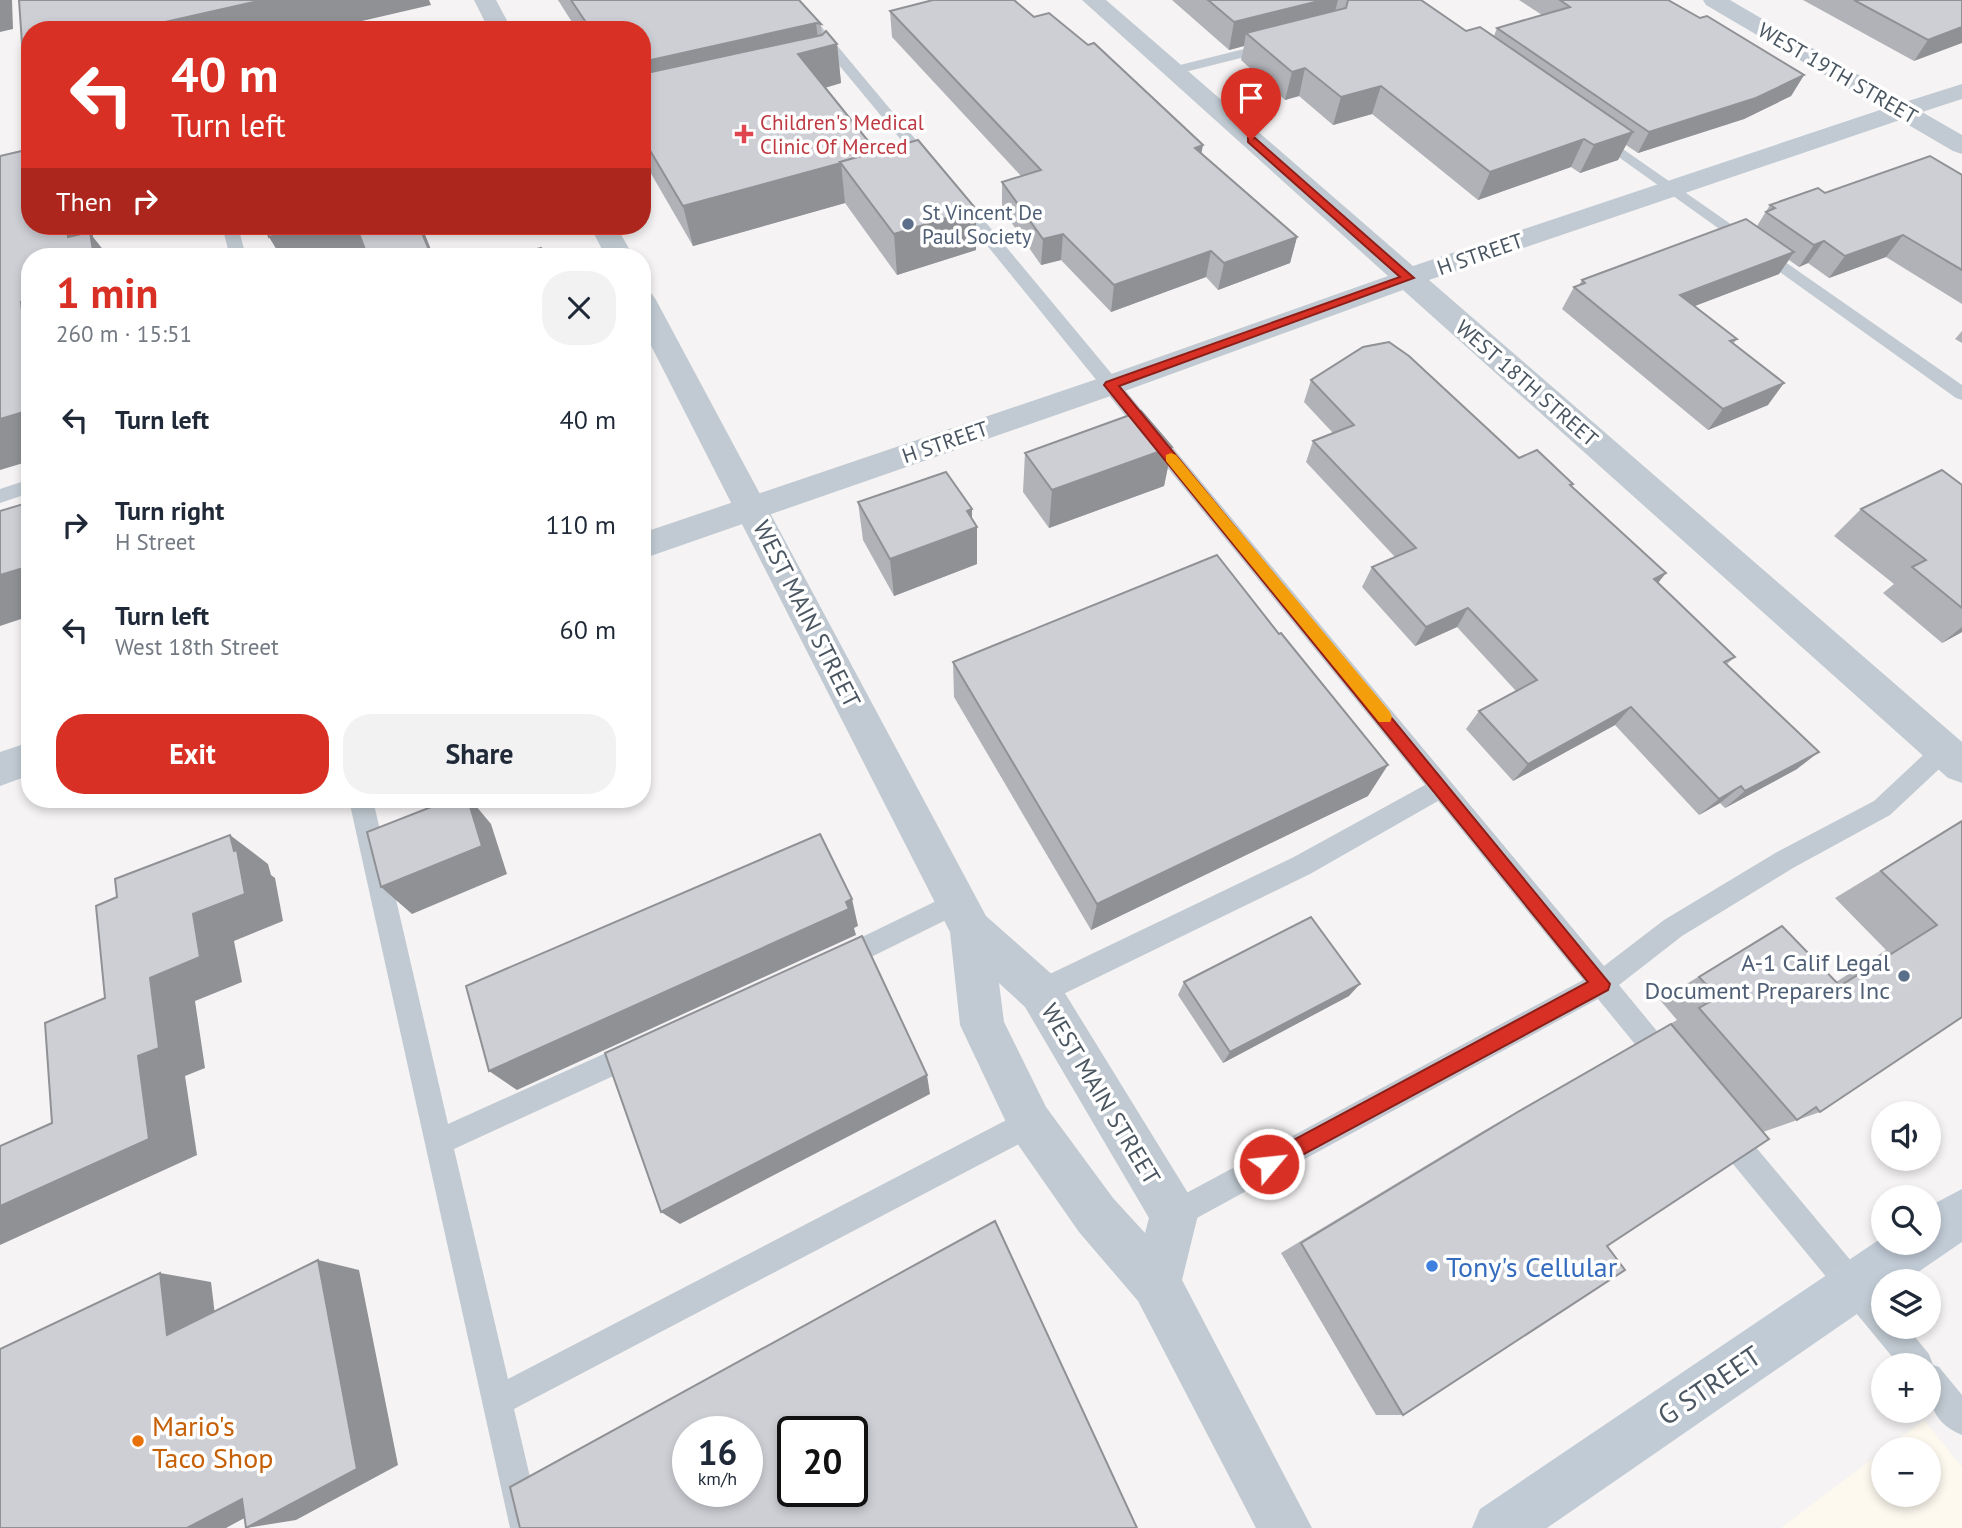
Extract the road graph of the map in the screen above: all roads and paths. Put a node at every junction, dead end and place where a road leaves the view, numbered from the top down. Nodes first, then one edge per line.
1 (485, 0) edge
2 (792, 0) edge
3 (1093, 0) edge
4 (1714, 0) edge
5 (496, 21) edge
6 (1280, 44) edge
7 (1173, 71) junction
8 (1962, 91) edge
9 (1903, 112) junction
10 (1585, 126) edge
11 (1962, 146) edge
12 (1675, 190) junction
13 (1408, 278) junction
14 (651, 317) edge
15 (1111, 385) junction
16 (1962, 394) edge
17 (21, 489) edge
18 (0, 496) edge
19 (752, 508) junction
20 (651, 543) edge
21 (1953, 758) edge
22 (21, 761) edge
23 (0, 769) edge
24 (1442, 787) junction
25 (363, 808) edge
26 (964, 916) junction
27 (821, 969) edge
28 (1601, 984) junction
29 (1040, 992) junction
30 (657, 1043) edge
31 (1680, 1078) edge
32 (1715, 1120) edge
33 (1030, 1123) junction
34 (439, 1142) junction
35 (1962, 1213) edge
36 (1174, 1215) junction
37 (1941, 1227) edge
38 (1908, 1255) edge
39 (1156, 1283) junction
40 (1868, 1304) edge
41 (1897, 1339) edge
42 (1908, 1353) edge
43 (1941, 1394) edge
44 (498, 1401) junction
45 (1962, 1419) edge
46 (526, 1528) edge
47 (1284, 1528) edge
48 (1499, 1528) edge

1 - 5 street
2 - 15 lane
3 - 7 street, WEST 18TH STREET
4 - 9 street, WEST 19TH STREET
6 - 7 lane
7 - 13 street, WEST 18TH STREET
8 - 9 street, H STREET
9 - 11 street, WEST 19TH STREET
9 - 12 street, H STREET
10 - 12 lane
12 - 13 street, H STREET
12 - 16 lane
13 - 15 street, H STREET
13 - 21 street, WEST 18TH STREET
14 - 19 street, WEST MAIN STREET
15 - 19 street, H STREET
15 - 24 lane
17 - 18 lane
19 - 20 street, H STREET
19 - 26 street, WEST MAIN STREET
21 - 28 lane
22 - 23 street
24 - 28 lane
24 - 29 lane
25 - 34 lane
26 - 27 lane
26 - 29 street, WEST MAIN STREET
26 - 33 street, WEST MAIN STREET
28 - 31 lane
28 - 36 lane
29 - 36 street, WEST MAIN STREET
30 - 34 lane
32 - 40 lane
33 - 39 street, WEST MAIN STREET
33 - 44 lane
34 - 44 lane
35 - 37 main road
36 - 39 street
38 - 40 main road, G STREET
39 - 47 street, WEST MAIN STREET
40 - 48 main road, G STREET
41 - 42 lane
43 - 45 lane
44 - 46 lane

